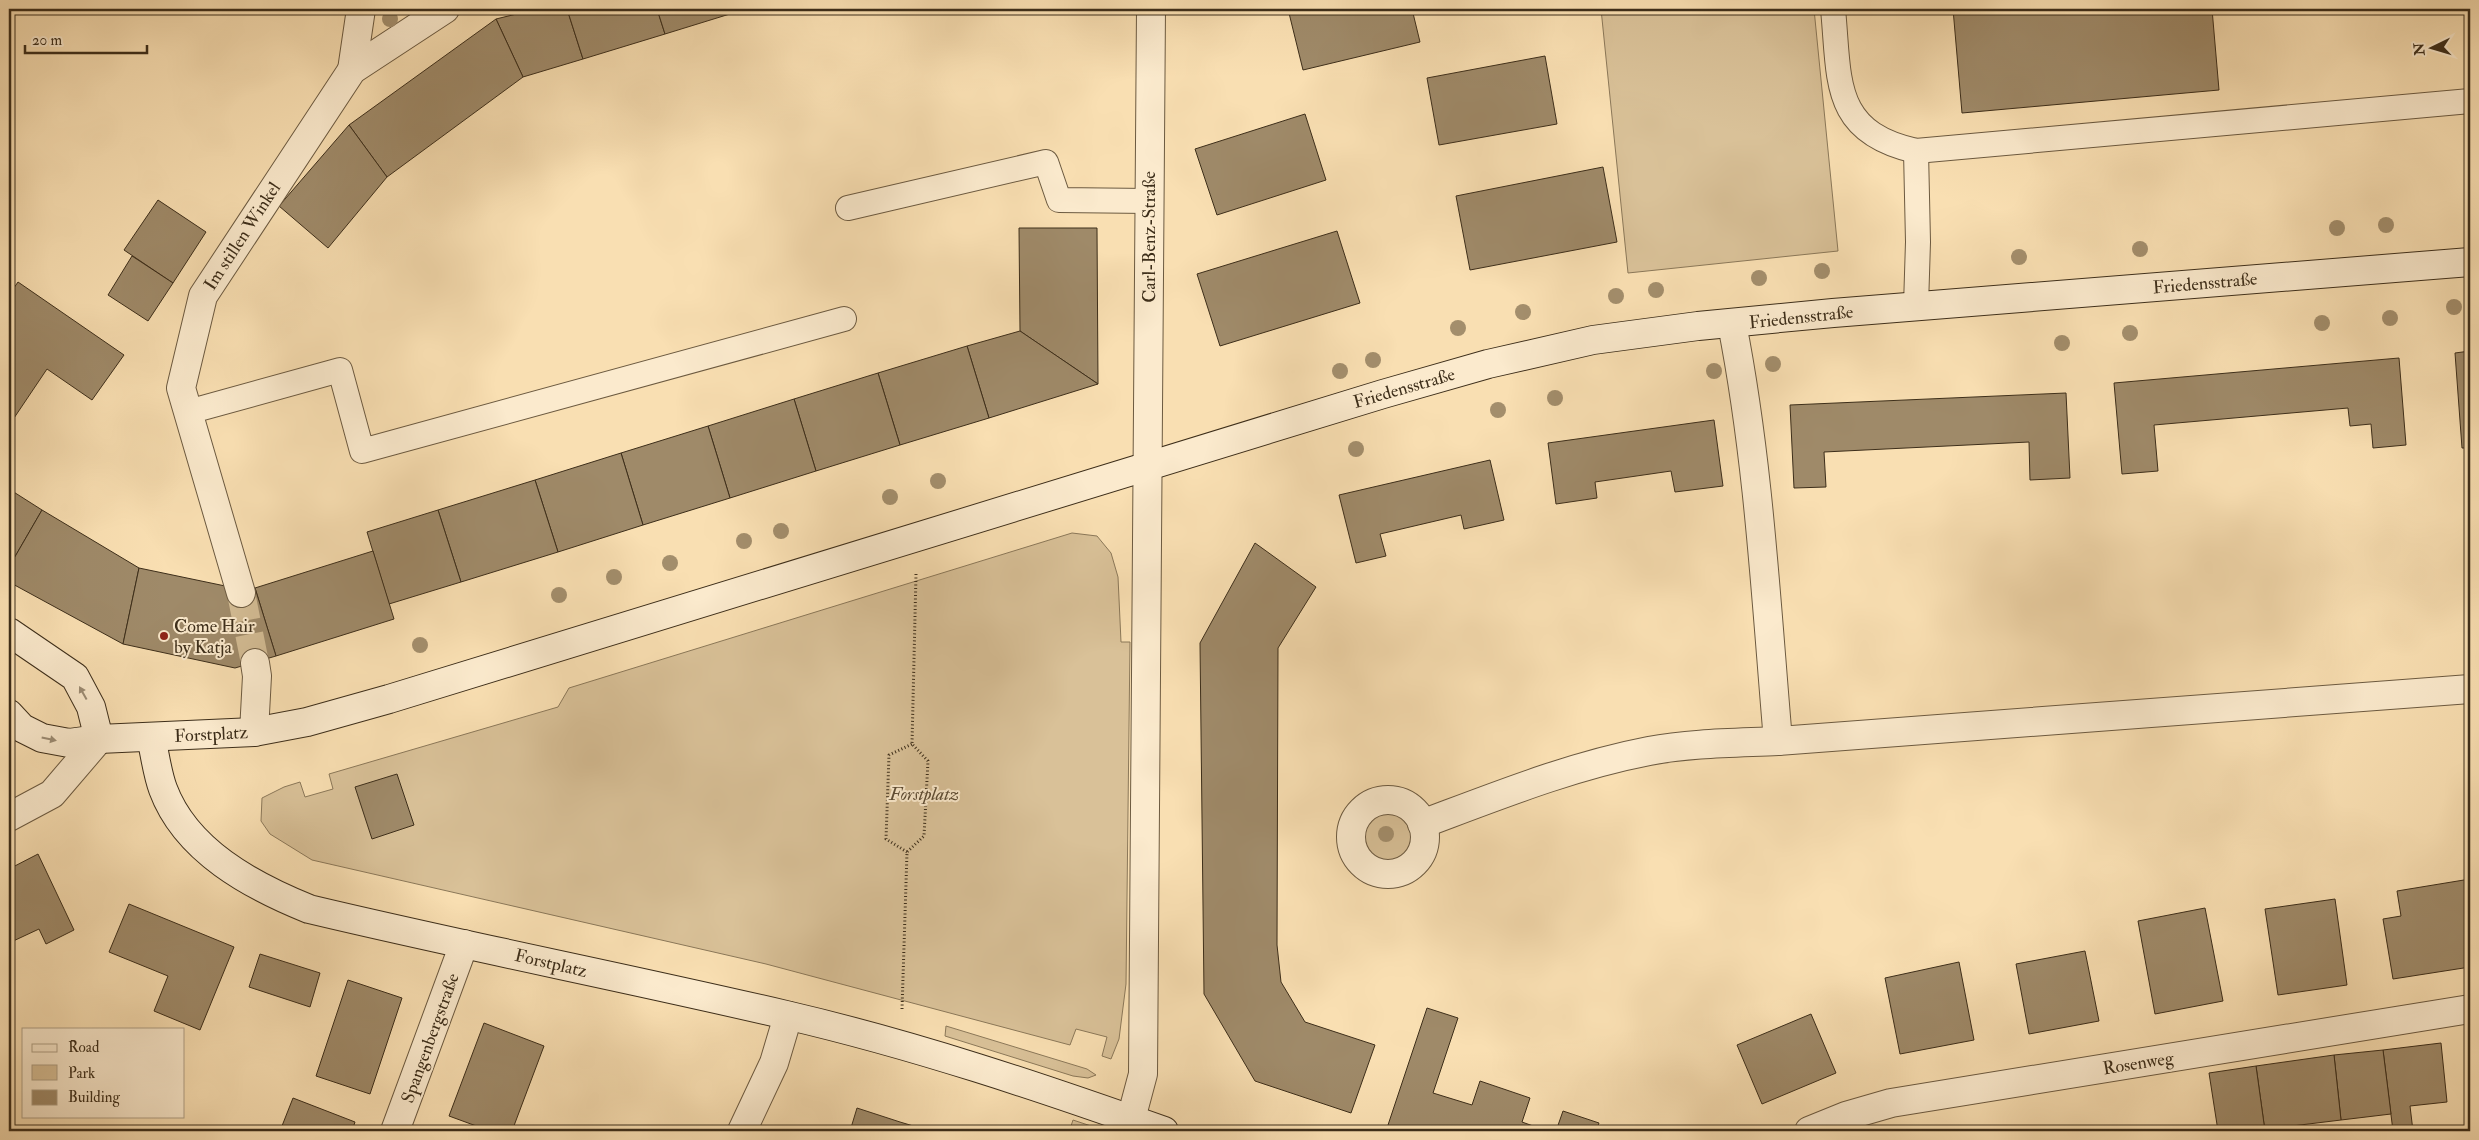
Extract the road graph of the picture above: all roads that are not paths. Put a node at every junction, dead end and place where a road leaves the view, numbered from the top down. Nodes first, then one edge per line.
1 (361, 9) edge
2 (445, 9) edge
3 (1151, 9) edge
4 (1833, 9) edge
5 (352, 70) junction
6 (2470, 101) edge
7 (1916, 151) junction
8 (1149, 201) junction
9 (848, 208) dead end
10 (2470, 262) edge
11 (1916, 306) junction
12 (844, 319) dead end
13 (1732, 324) junction
14 (188, 412) junction
15 (1149, 465) junction
16 (240, 593) tunnel mouth
17 (9, 632) edge
18 (255, 663) tunnel mouth
19 (2470, 689) edge
20 (9, 714) edge
21 (254, 732) junction
22 (151, 737) junction
23 (99, 739) junction
24 (1778, 741) junction
25 (9, 817) edge
26 (1422, 824) dead end
27 (464, 944) junction
28 (2470, 1009) edge
29 (788, 1016) junction
30 (1131, 1120) junction
31 (395, 1131) edge
32 (742, 1131) edge
33 (1164, 1131) edge
34 (1808, 1131) edge

1 - 5 street, Im stillen Winkel
2 - 5 street, Im stillen Winkel
3 - 8 street, Carl-Benz-Straße
4 - 7 lane
5 - 14 street, Im stillen Winkel
6 - 7 lane
7 - 11 lane
8 - 9 lane
8 - 15 street, Carl-Benz-Straße
10 - 11 street, Friedensstraße
11 - 13 street, Friedensstraße
12 - 14 lane
13 - 15 street, Friedensstraße
13 - 24 street
14 - 16 street, Im stillen Winkel
15 - 21 street, Forstplatz
15 - 30 street
23 -> 17 street
18 - 21 street
19 - 24 street
20 -> 23 street, Forstplatz
21 - 22 street, Forstplatz
22 - 23 street, Forstplatz
22 - 27 street, Forstplatz
23 - 25 street
24 - 26 street
27 - 29 street, Forstplatz
27 - 31 street, Spangenbergstraße
28 - 34 street, Rosenweg
29 - 30 street, Forstplatz
29 - 32 street
30 - 33 street, Forstplatz

